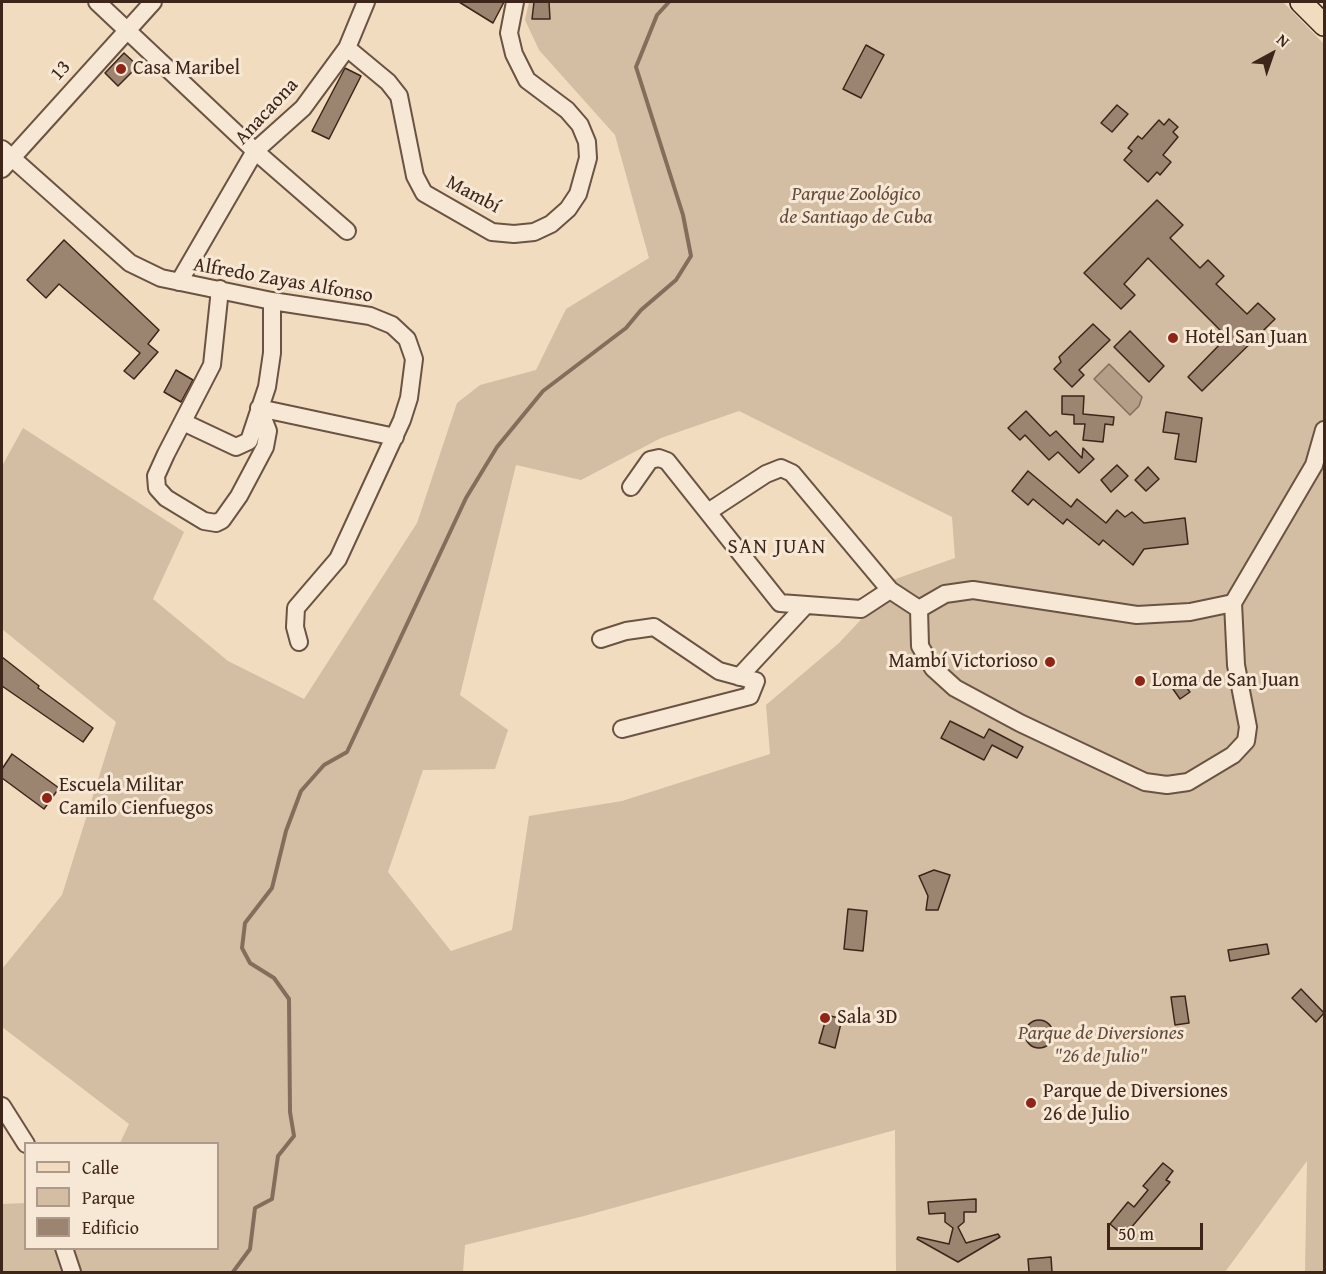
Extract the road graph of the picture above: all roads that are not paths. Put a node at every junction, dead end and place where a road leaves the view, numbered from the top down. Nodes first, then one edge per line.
1 (97, 2) edge
2 (153, 2) edge
3 (366, 2) edge
4 (515, 2) edge
5 (1301, 2) edge
6 (1324, 25) edge
7 (126, 29) junction
8 (347, 48) junction
9 (255, 151) junction
10 (5, 159) edge
11 (347, 231) dead end
12 (179, 282) junction
13 (220, 289) junction
14 (272, 302) junction
15 (259, 408) junction
16 (183, 422) junction
17 (1324, 430) edge
18 (395, 436) junction
19 (631, 487) dead end
20 (708, 512) junction
21 (890, 590) junction
22 (1233, 603) junction
23 (806, 606) junction
24 (919, 609) junction
25 (602, 639) dead end
26 (299, 642) dead end
27 (739, 677) junction
28 (622, 729) dead end
29 (2, 1107) edge
30 (25, 1142) edge
31 (65, 1250) edge
32 (72, 1272) edge

1 - 7 street
2 - 7 street, 13
3 - 8 street, Anacaona
4 - 8 street, Mambí
5 - 6 main road
7 - 9 street
7 - 10 street, 13
8 - 9 street, Anacaona
9 - 11 street
9 - 12 street, Anacaona
10 - 12 street, Alfredo Zayas Alfonso
12 - 13 street, Alfredo Zayas Alfonso
13 - 14 street, Alfredo Zayas Alfonso
13 - 16 street
14 - 15 street
14 - 18 street, Alfredo Zayas Alfonso
15 - 16 street
15 - 16 street
15 - 18 street
17 - 22 street
18 - 26 street, Alfredo Zayas Alfonso
19 - 20 street
20 - 21 street
20 - 23 street
21 - 23 street
21 - 24 street
22 - 24 street
22 - 24 street
23 - 27 street
25 - 27 street
27 - 28 street
29 - 30 street
31 - 32 street

